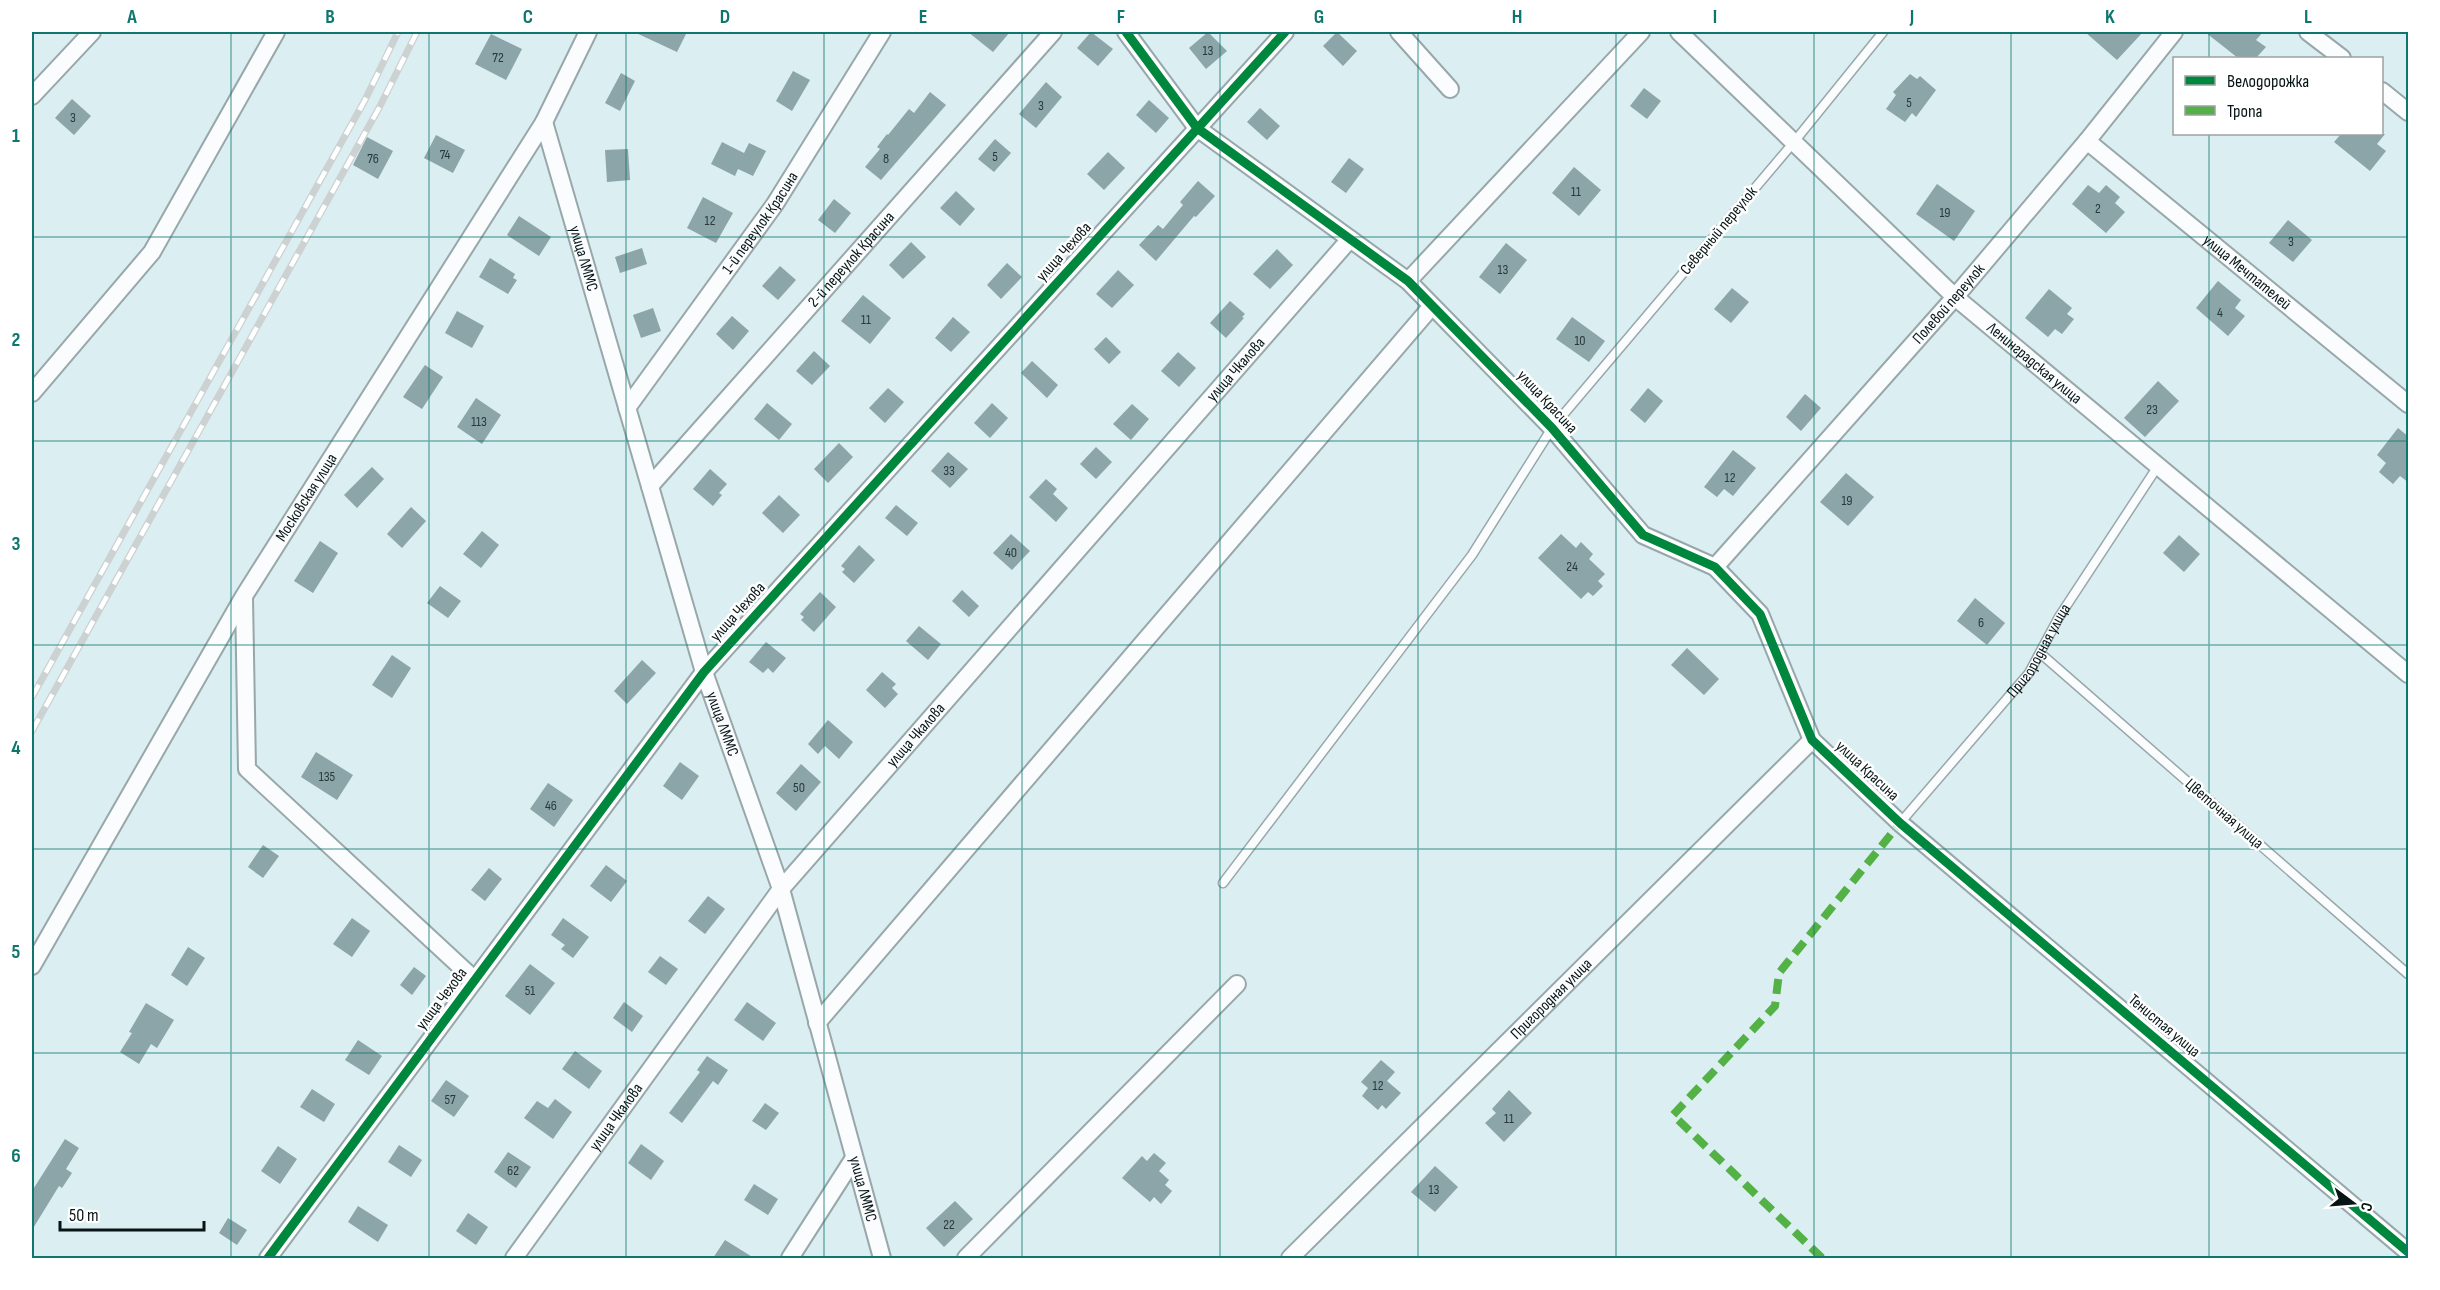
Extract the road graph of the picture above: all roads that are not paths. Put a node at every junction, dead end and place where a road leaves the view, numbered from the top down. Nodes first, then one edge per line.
1 (92, 32) edge
2 (276, 32) edge
3 (588, 32) edge
4 (882, 32) edge
5 (1053, 32) edge
6 (1126, 32) edge
7 (1285, 32) edge
8 (1399, 32) edge
9 (1641, 32) edge
10 (1679, 32) edge
11 (1883, 32) edge
12 (2174, 32) edge
13 (2308, 32) edge
14 (2341, 57) edge
15 (1450, 89) dead end
16 (2383, 92) edge
17 (32, 96) edge
18 (2409, 112) edge
19 (544, 122) junction
20 (1197, 128) junction
21 (2087, 141) junction
22 (1794, 142) junction
23 (1350, 239) junction
24 (1408, 281) junction
25 (1955, 297) junction
26 (1432, 306) junction
27 (32, 393) edge
28 (2409, 404) edge
29 (627, 408) junction
30 (1552, 428) junction
31 (2158, 466) junction
32 (650, 486) junction
33 (1715, 567) junction
34 (244, 596) junction
35 (2040, 653) junction
36 (704, 672) junction
37 (2409, 674) edge
38 (1812, 740) junction
39 (1900, 823) junction
40 (1223, 883) dead end
41 (781, 889) junction
42 (32, 966) edge
43 (2409, 974) edge
44 (476, 980) junction
45 (1237, 984) dead end
46 (817, 1023) junction
47 (854, 1158) junction
48 (2409, 1252) edge
49 (268, 1258) edge
50 (514, 1258) edge
51 (790, 1258) edge
52 (882, 1258) edge
53 (966, 1258) edge
54 (1290, 1258) edge

1 - 17 street
2 - 27 street
3 - 19 street, Московская улица
4 - 29 street, 1-й переулок Красина
5 - 32 street, 2-й переулок Красина
6 - 20 street, улица Красина
7 - 20 street, улица Чехова
8 - 15 street
9 - 24 street
10 - 22 street, Ленинградская улица
11 - 22 lane, Северный переулок
12 - 21 street, Полевой переулок
13 - 14 street
16 - 18 street
19 - 29 street, улица ЛММС
19 - 34 street, Московская улица
20 - 23 street, улица Красина
20 - 36 street, улица Чехова
21 - 25 street, Полевой переулок
21 - 28 street, улица Мечтателей
22 - 25 street, Ленинградская улица
22 - 30 lane, Северный переулок
23 - 24 street, улица Красина
23 - 41 street, улица Чкалова
24 - 26 street, улица Красина
25 - 31 street, Ленинградская улица
25 - 33 street, Полевой переулок
26 - 30 street, улица Красина
26 - 46 street
29 - 32 street, улица ЛММС
30 - 33 street, улица Красина
30 - 40 lane, Северный переулок
31 - 35 lane, Пригородная улица
31 - 37 street, Ленинградская улица
32 - 36 street, улица ЛММС
33 - 38 street, улица Красина
34 - 42 street, Московская улица
34 - 44 street
35 - 39 lane, Пригородная улица
35 - 43 lane, Цветочная улица
36 - 41 street, улица ЛММС
36 - 44 street, улица Чехова
38 - 39 street, улица Красина
38 - 54 street, Пригородная улица
39 - 48 street, Тенистая улица
41 - 46 street, улица ЛММС
41 - 50 street, улица Чкалова
44 - 49 street, улица Чехова
45 - 53 street
46 - 47 street, улица ЛММС
47 - 51 street
47 - 52 street, улица ЛММС

